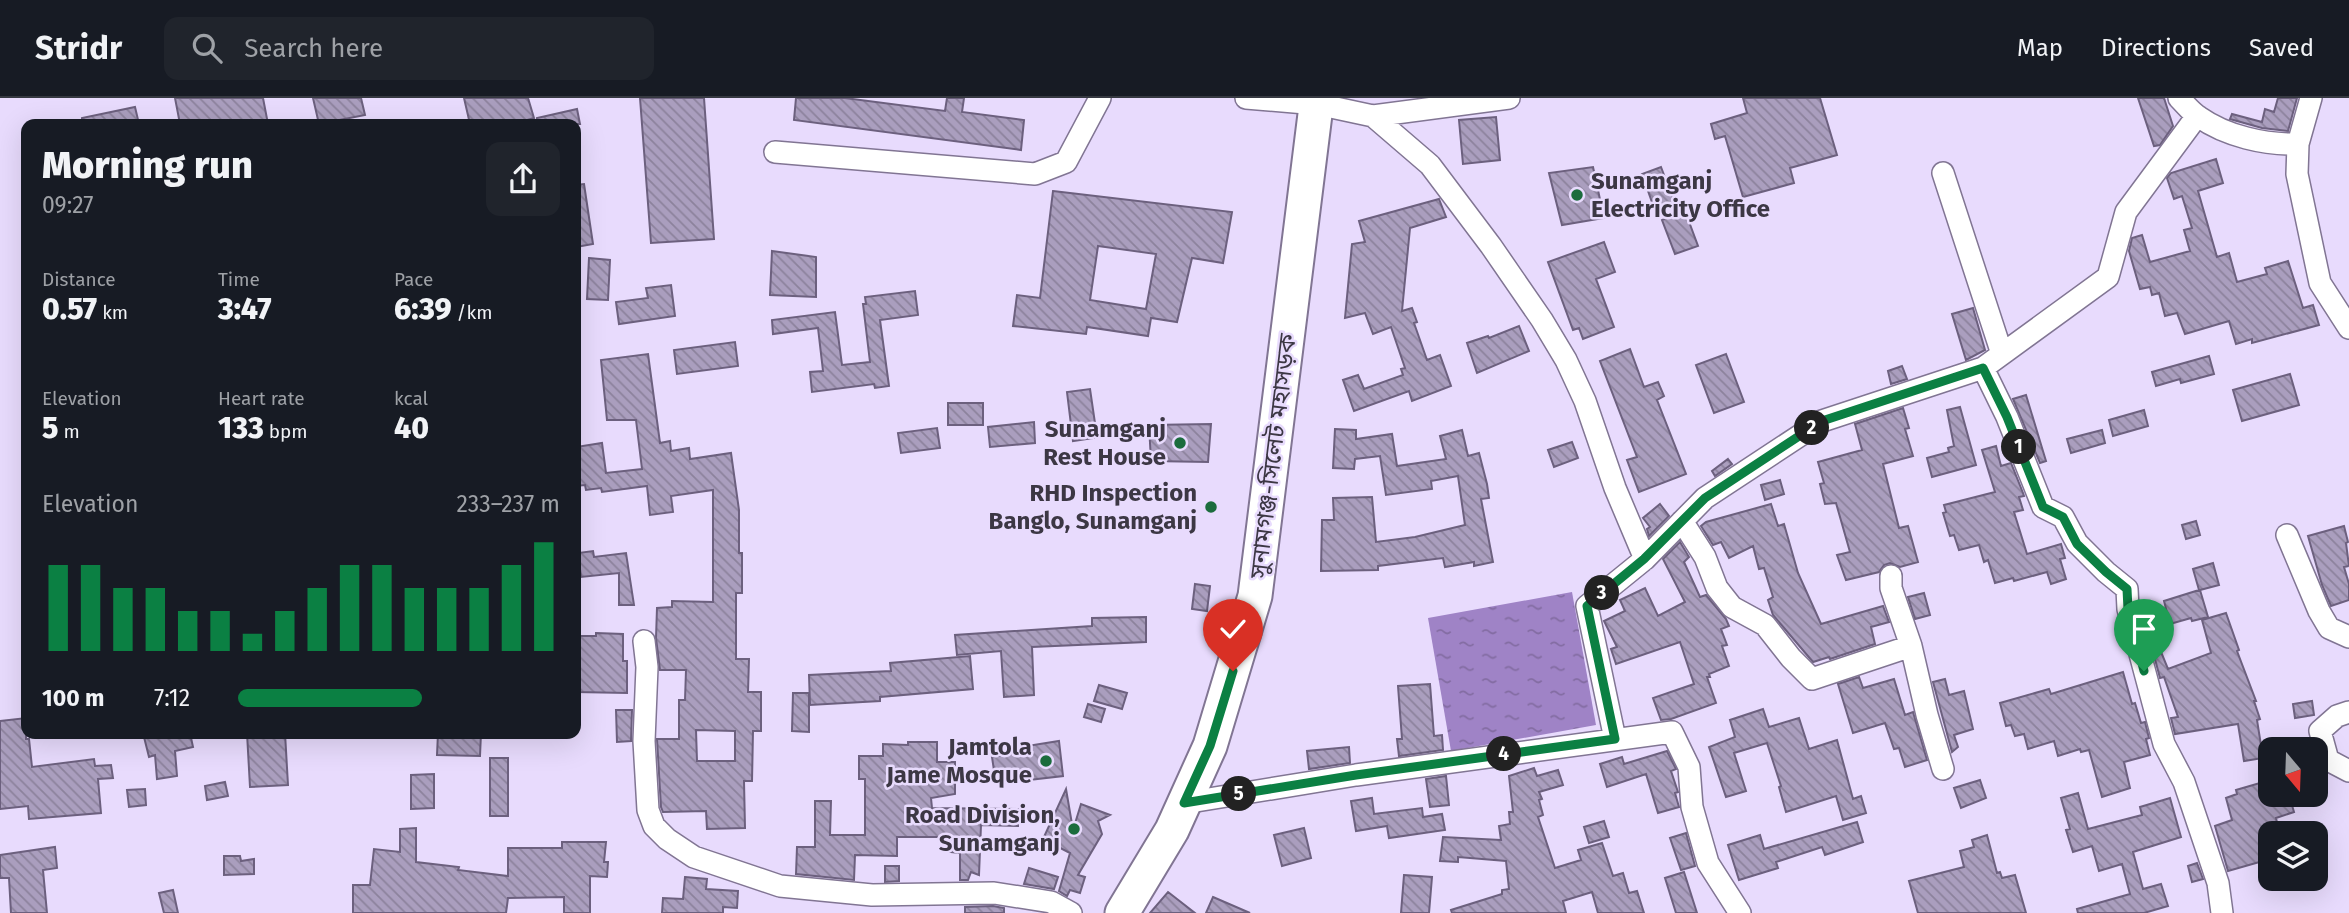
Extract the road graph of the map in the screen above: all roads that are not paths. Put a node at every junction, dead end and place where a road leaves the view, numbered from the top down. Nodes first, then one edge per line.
1 (1100, 98) edge
2 (1246, 98) edge
3 (1510, 98) edge
4 (2179, 98) edge
5 (2311, 98) edge
6 (1317, 101) edge
7 (1373, 116) junction
8 (2197, 116) junction
9 (2298, 144) junction
10 (775, 152) dead end
11 (1943, 173) dead end
12 (2349, 328) edge
13 (2002, 354) junction
14 (1983, 368) junction
15 (1682, 521) junction
16 (2287, 535) dead end
17 (1644, 559) junction
18 (1891, 576) dead end
19 (2349, 637) edge
20 (644, 641) dead end
21 (1911, 646) junction
22 (2349, 712) edge
23 (1615, 739) junction
24 (1943, 769) dead end
25 (2349, 771) edge
26 (1184, 803) junction
27 (1131, 909) edge
28 (1072, 913) edge
29 (1740, 913) edge
30 (2222, 913) edge

1 - 10 street
2 - 6 street
3 - 7 street
4 - 8 street
5 - 9 street
6 - 7 street
6 - 26 main road, সুনামগঞ্জ-সিলেট মহাসড়ক
7 - 17 street
8 - 9 street
8 - 13 street
9 - 12 street
11 - 13 street
13 - 14 street
14 - 15 street
14 - 30 street
15 - 17 street
15 - 21 street
16 - 19 street
17 - 23 street
18 - 21 street
20 - 28 street
21 - 24 street
22 - 25 street
23 - 26 street
23 - 29 street
26 - 27 main road, সুনামগঞ্জ-সিলেট মহাসড়ক

